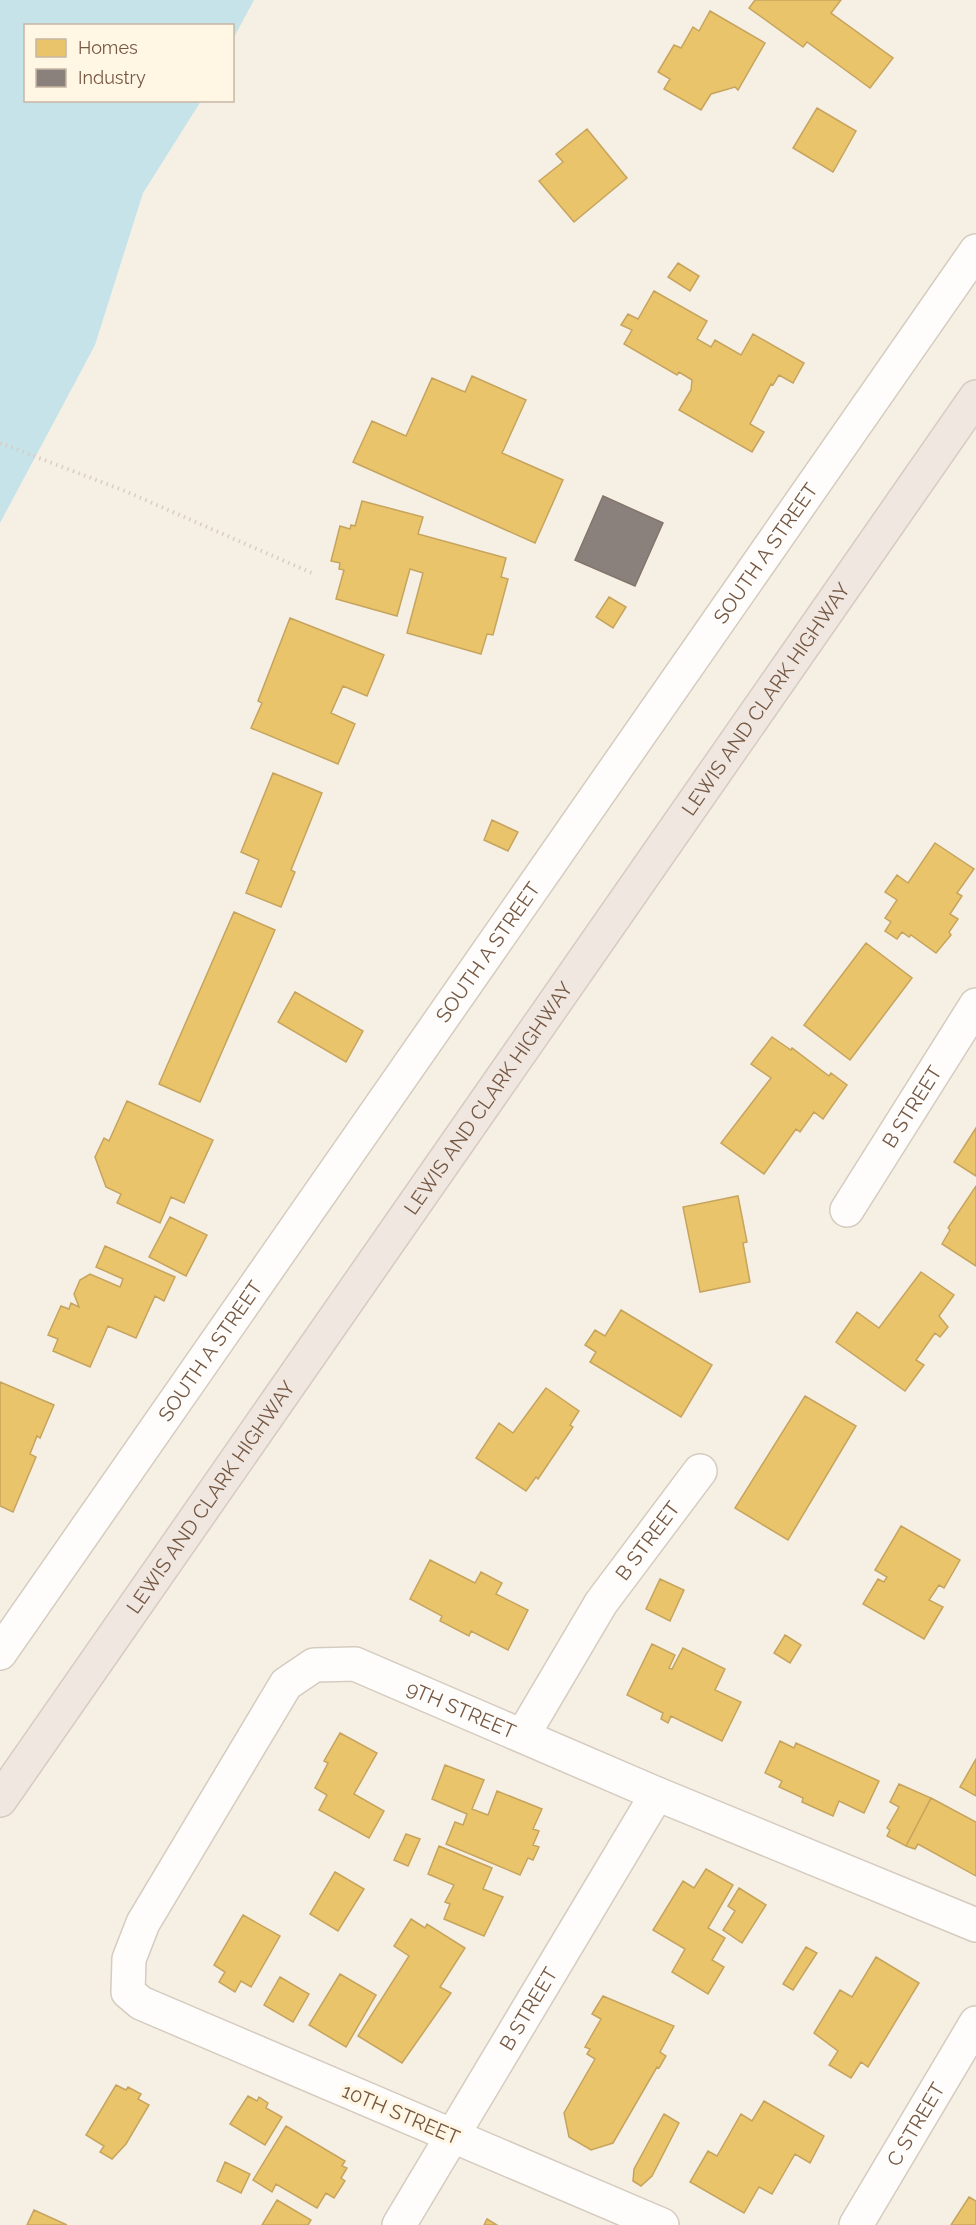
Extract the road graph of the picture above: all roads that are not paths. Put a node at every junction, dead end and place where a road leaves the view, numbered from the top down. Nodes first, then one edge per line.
1 (976, 251) edge
2 (976, 397) edge
3 (976, 1005) edge
4 (847, 1210) dead end
5 (700, 1471) dead end
6 (0, 1653) edge
7 (523, 1736) junction
8 (657, 1794) junction
9 (0, 1800) edge
10 (976, 1925) edge
11 (141, 2003) joint
12 (976, 2023) edge
13 (453, 2136) junction
14 (399, 2225) edge
15 (662, 2225) edge
16 (856, 2225) edge

1 - 6 street, SOUTH A STREET
2 - 9 highway, LEWIS AND CLARK HIGHWAY
3 - 4 street, B STREET
5 - 7 street, B STREET
7 - 8 street, 9TH STREET
7 - 11 street, 9TH STREET
8 - 10 street, 9TH STREET
8 - 13 street, B STREET
11 - 13 street, 10TH STREET
12 - 16 street, C STREET
13 - 14 street, B STREET
13 - 15 street, 10TH STREET

